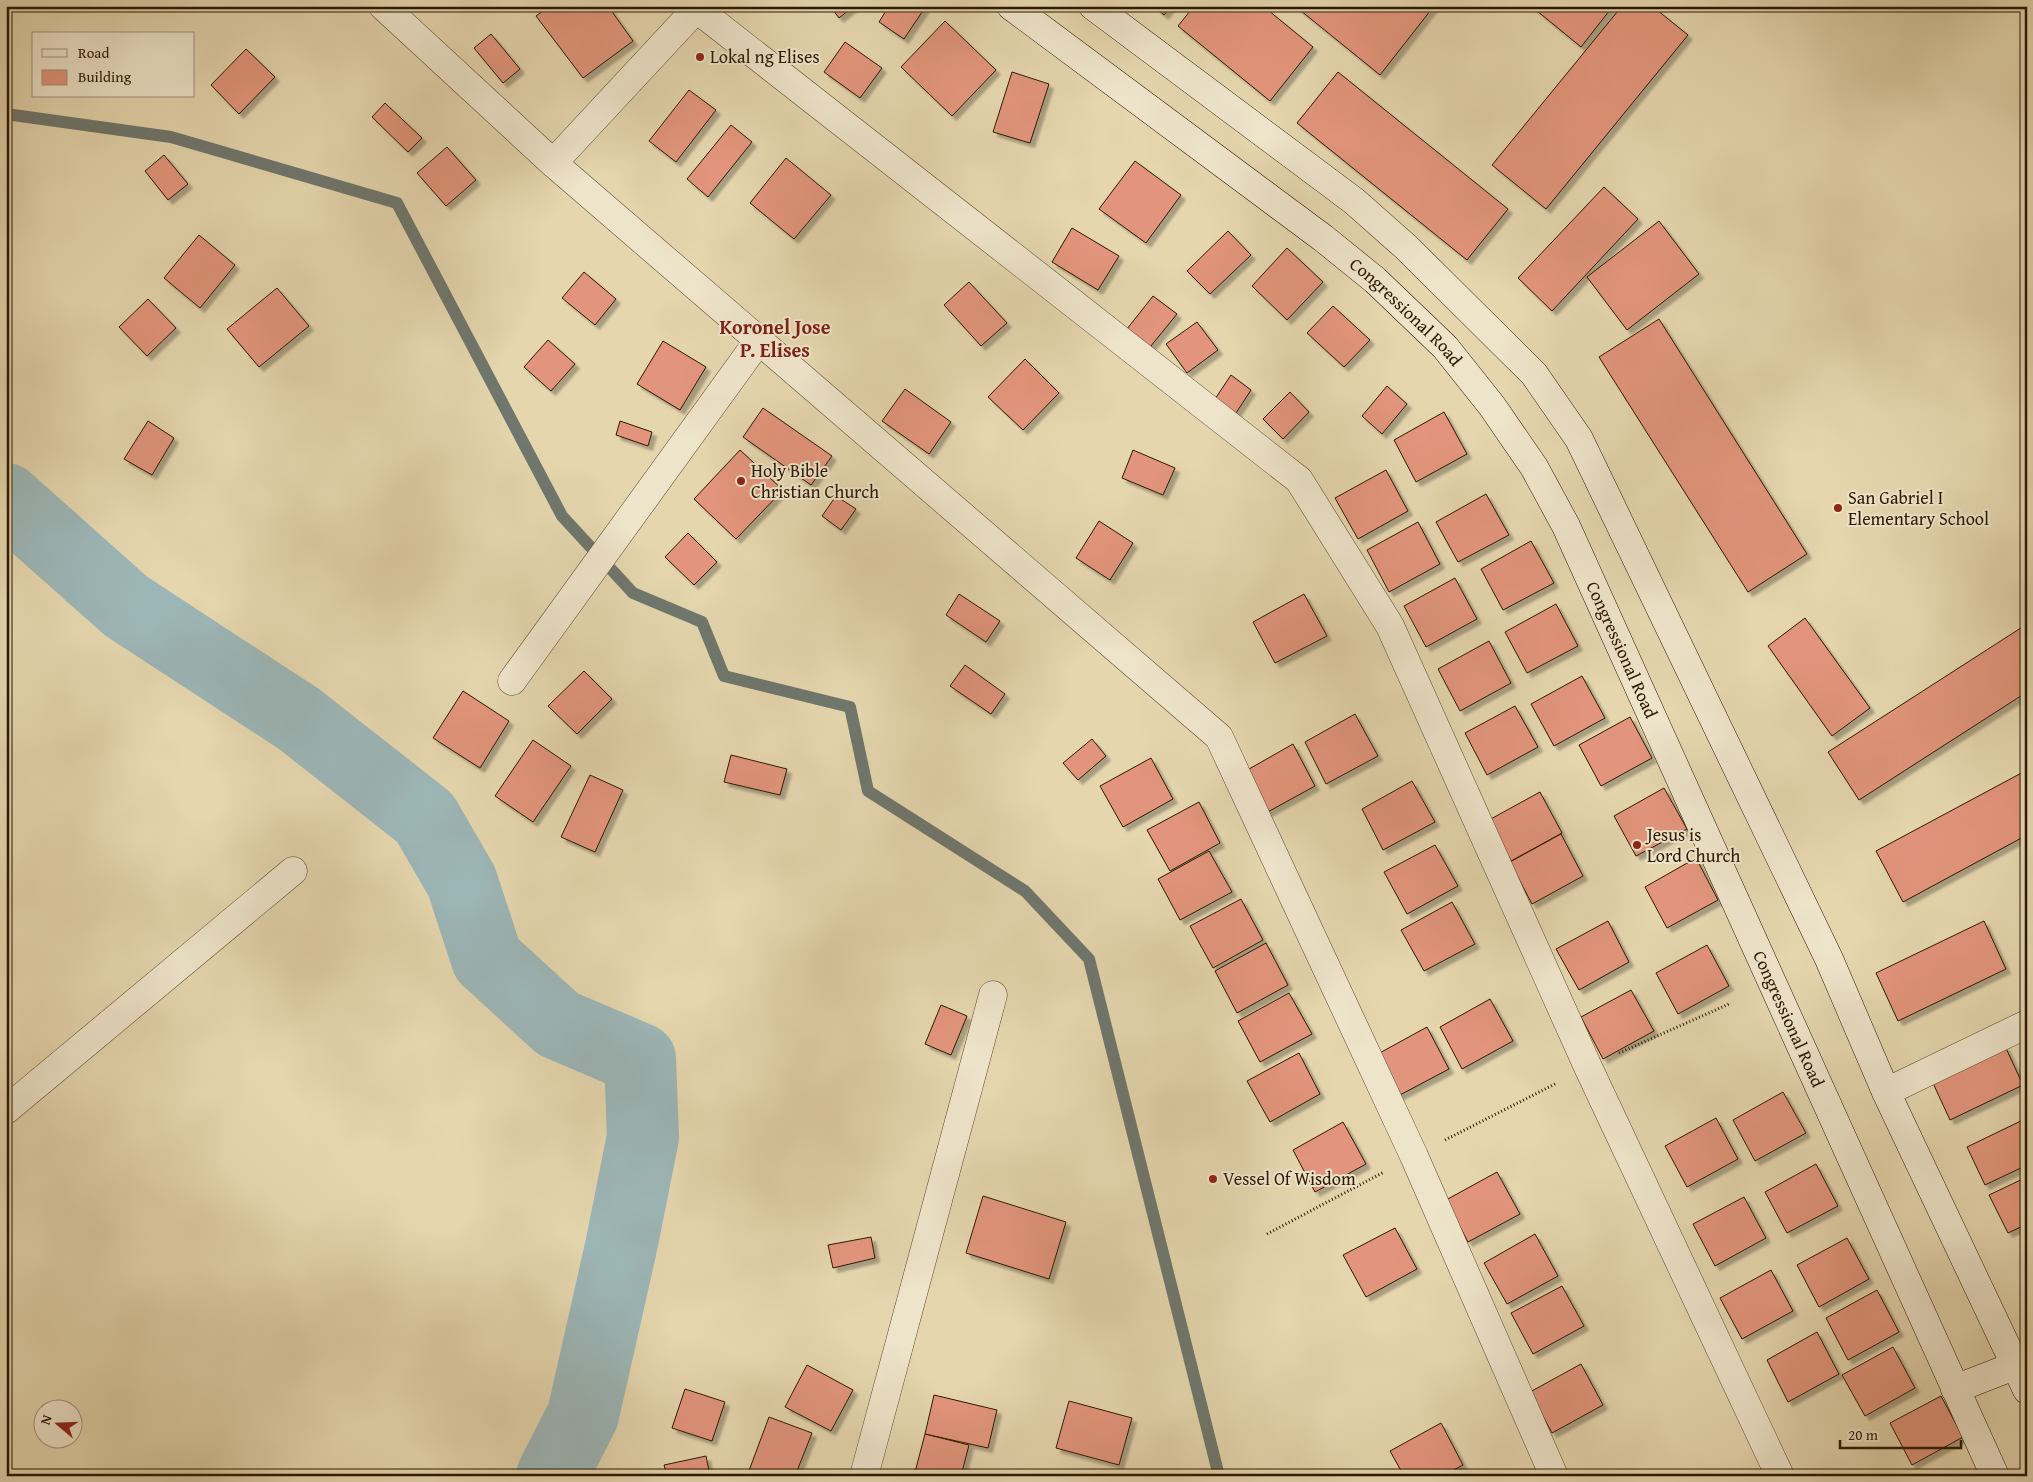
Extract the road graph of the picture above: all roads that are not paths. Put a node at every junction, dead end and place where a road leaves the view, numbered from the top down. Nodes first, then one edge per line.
1 (384, 6) edge
2 (1011, 6) edge
3 (1093, 6) edge
4 (696, 7) edge
5 (553, 163) junction
6 (759, 340) junction
7 (512, 681) dead end
8 (293, 871) dead end
9 (993, 995) dead end
10 (2027, 1024) edge
11 (1886, 1092) junction
12 (6, 1110) edge
13 (2014, 1366) junction
14 (1955, 1390) junction
15 (2027, 1390) edge
16 (864, 1476) edge
17 (1554, 1476) edge
18 (1780, 1476) edge
19 (1995, 1476) edge

1 - 5 street
2 - 14 street, Congressional Road
3 - 11 street
4 - 5 street
4 - 18 street
5 - 6 street
6 - 7 street
6 - 17 street
8 - 12 street
9 - 16 street
10 - 11 street
11 - 13 street
13 - 14 street
13 - 15 street
14 - 19 street, Congressional Road

